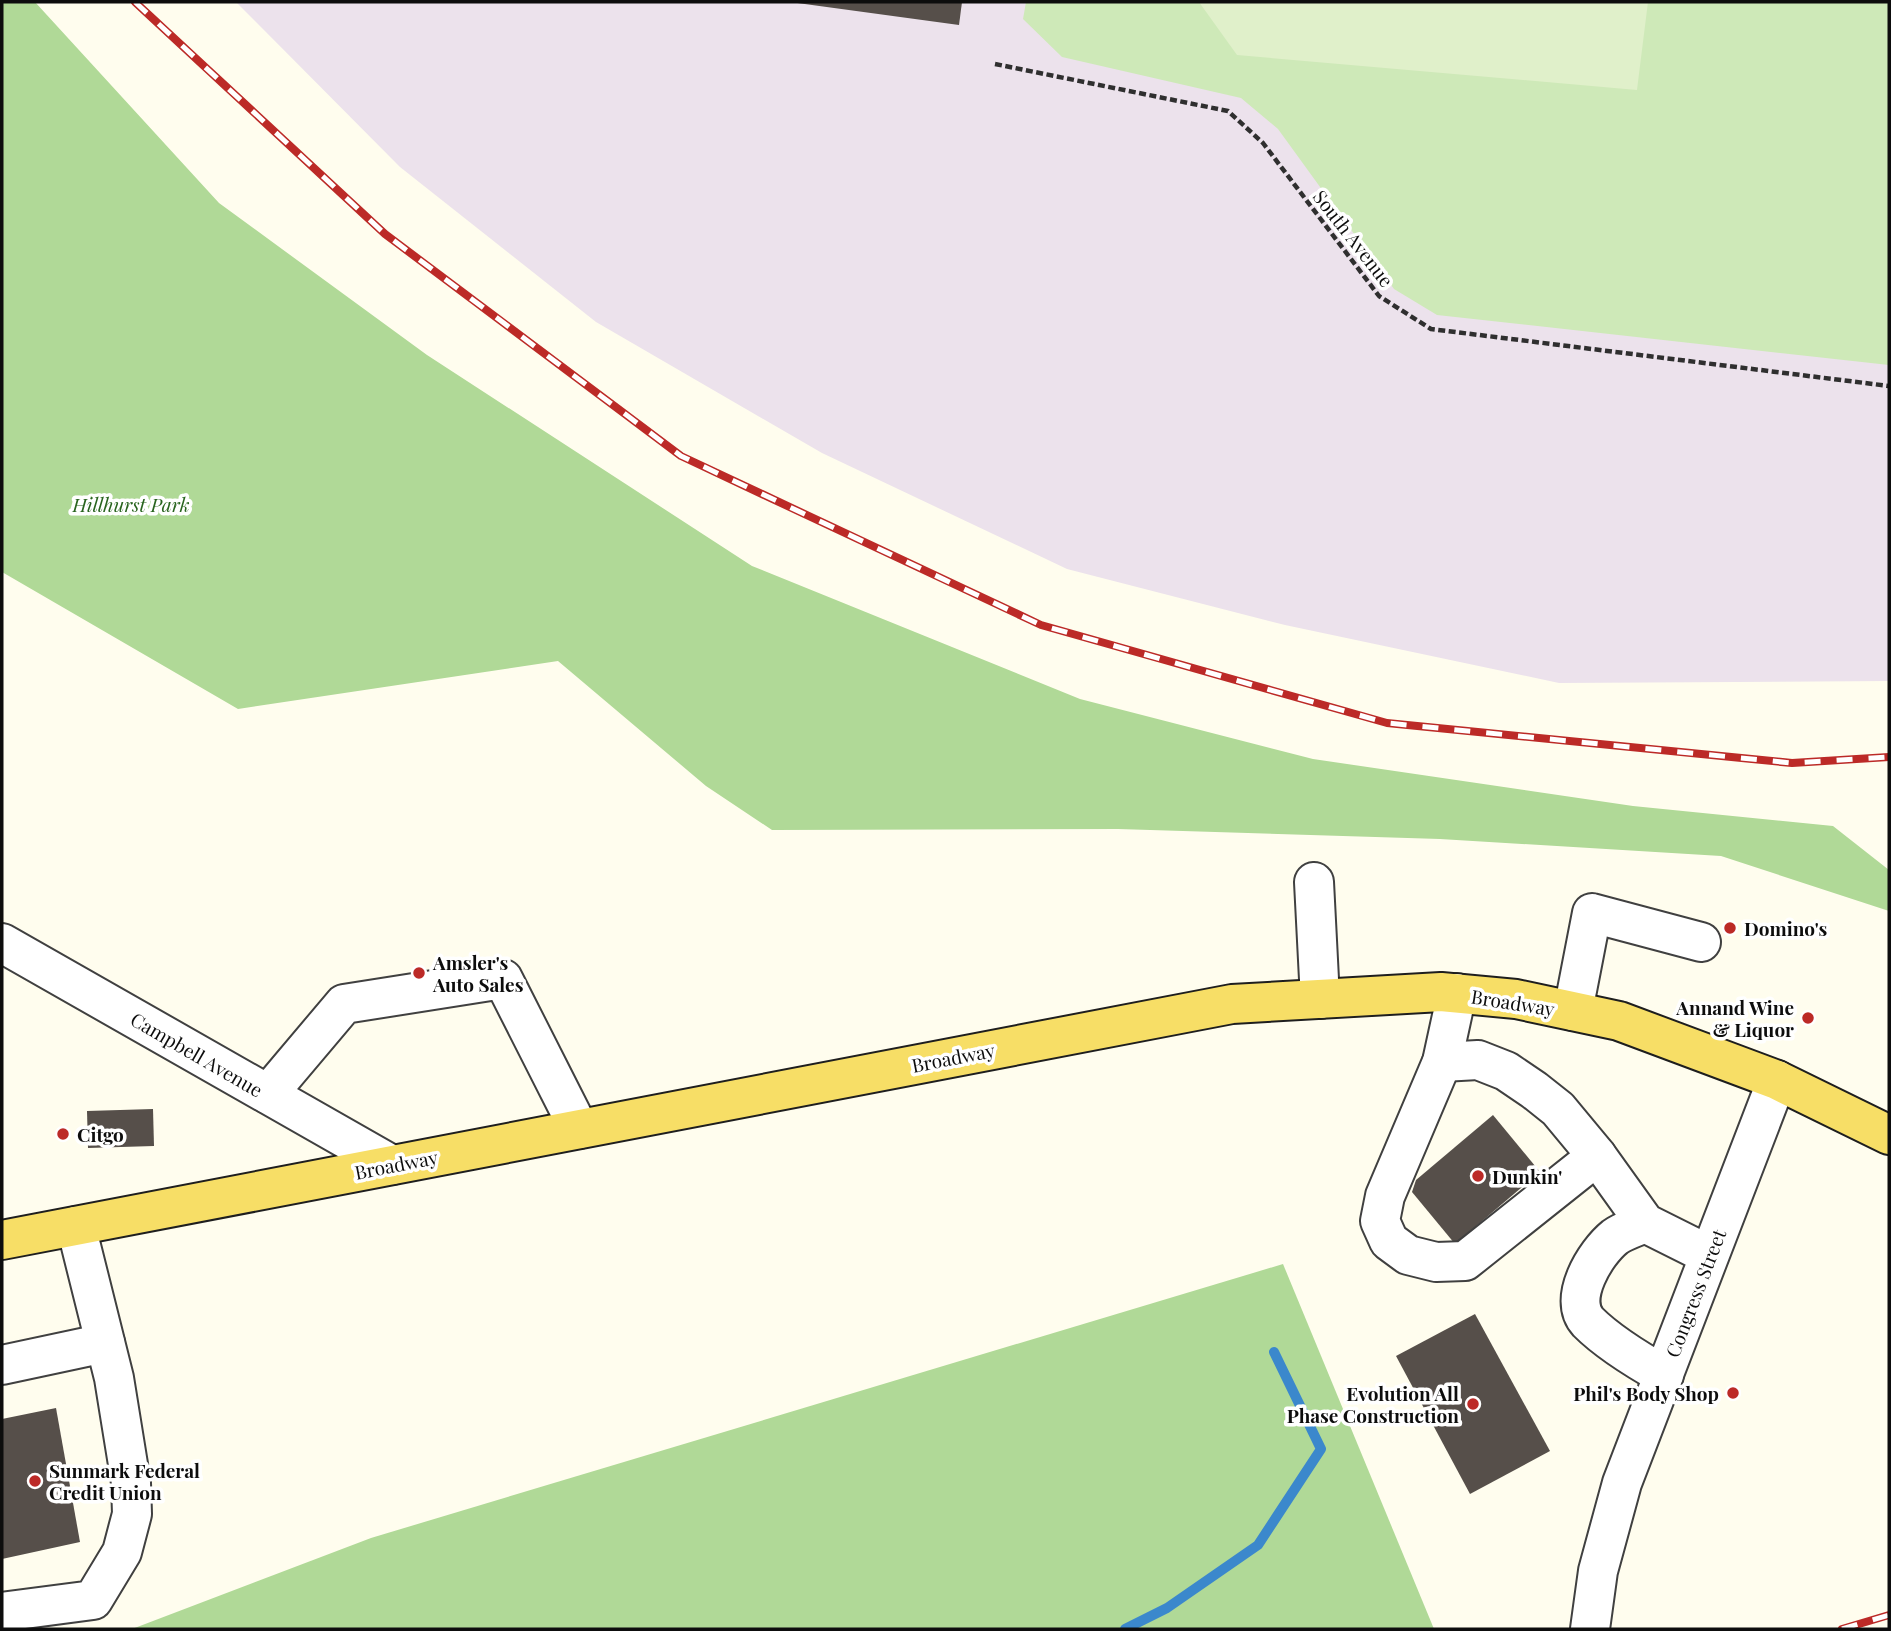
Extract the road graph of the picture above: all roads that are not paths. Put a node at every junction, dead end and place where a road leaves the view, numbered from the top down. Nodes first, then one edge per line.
1 (1314, 882) dead end
2 (1701, 942) dead end
3 (2, 943) edge
4 (1457, 993) junction
5 (1320, 999) junction
6 (1573, 1011) junction
7 (1442, 1062) junction
8 (1777, 1080) junction
9 (268, 1094) junction
10 (579, 1129) junction
11 (1889, 1135) edge
12 (1597, 1156) junction
13 (392, 1165) junction
14 (1645, 1223) junction
15 (76, 1226) junction
16 (2, 1240) edge
17 (1709, 1255) junction
18 (105, 1343) junction
19 (2, 1365) edge
20 (1664, 1375) junction
21 (2, 1612) edge
22 (1590, 1629) edge

1 - 5 street
2 - 6 street
3 - 9 street, Campbell Avenue
4 - 5 main road, Broadway
4 - 6 main road, Broadway
4 - 7 street
5 - 10 main road, Broadway
6 - 8 main road, Broadway
7 - 12 street
7 - 12 street
8 - 11 main road, Broadway
8 - 17 street, Congress Street
9 - 10 street
9 - 13 street, Campbell Avenue
10 - 13 main road, Broadway
12 - 14 street
13 - 15 main road, Broadway
14 - 17 street
14 - 20 street
15 - 16 main road, Broadway
15 - 18 street
17 - 20 street, Congress Street
18 - 19 street
18 - 21 street
20 - 22 street, Congress Street

